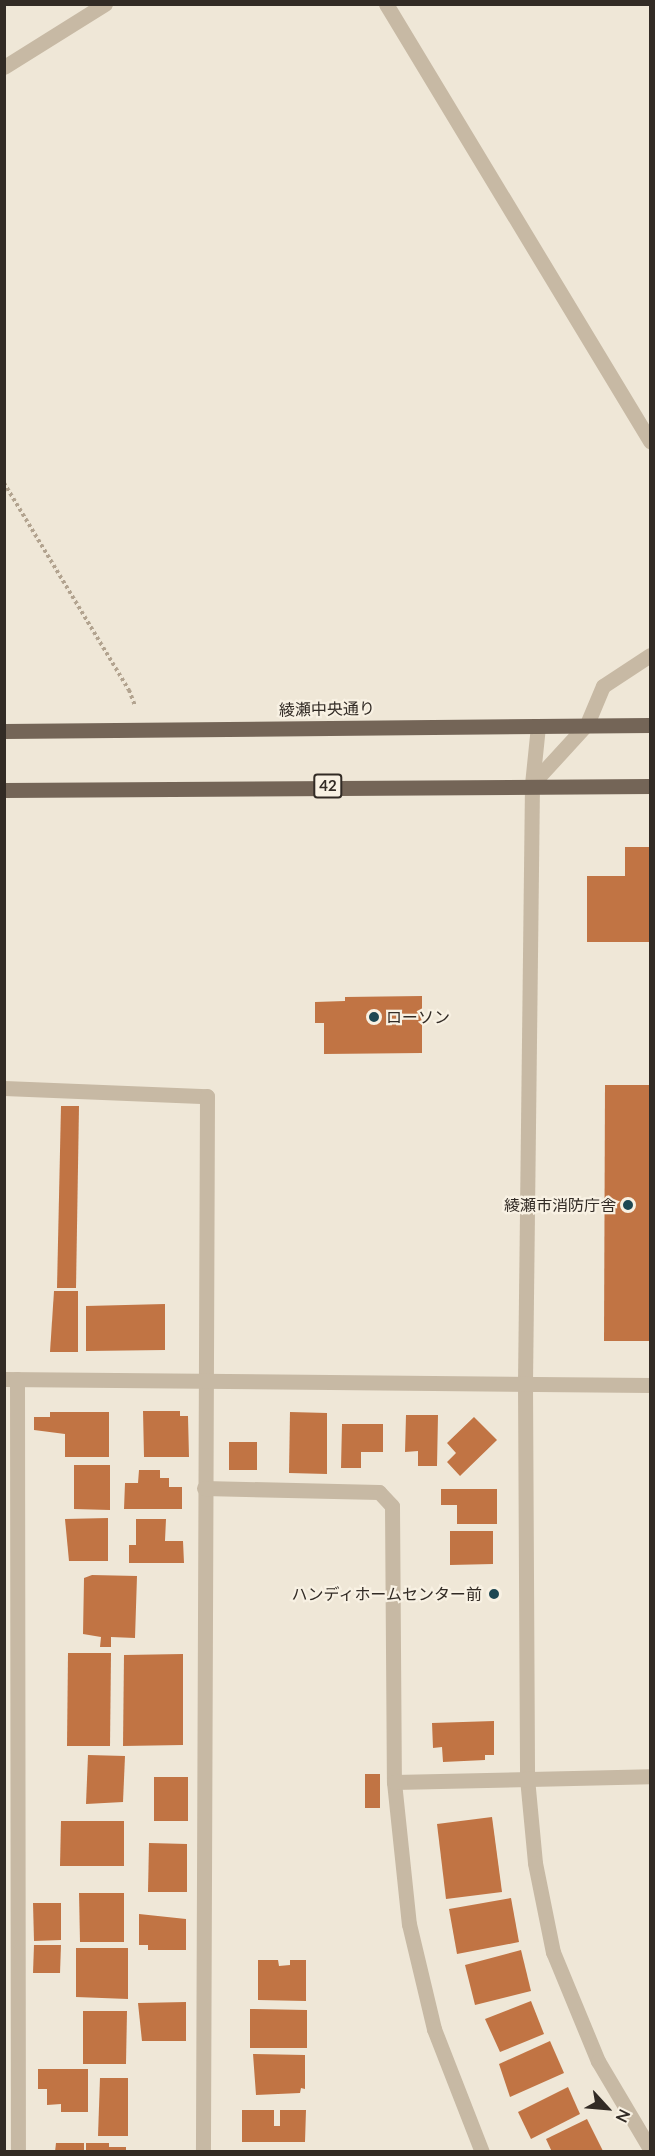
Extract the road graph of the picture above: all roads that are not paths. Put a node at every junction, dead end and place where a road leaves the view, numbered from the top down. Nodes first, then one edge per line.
1 (105, 4) edge
2 (386, 4) edge
3 (4, 67) edge
4 (651, 441) edge
5 (651, 655) edge
6 (587, 724) junction
7 (651, 725) edge
8 (538, 726) junction
9 (4, 730) edge
10 (532, 784) junction
11 (651, 786) edge
12 (4, 790) edge
13 (4, 1088) edge
14 (11, 1379) edge
15 (206, 1379) junction
16 (525, 1385) junction
17 (651, 1385) edge
18 (204, 1488) junction
19 (651, 1776) edge
20 (527, 1778) junction
21 (394, 1782) junction
22 (651, 2149) edge
23 (18, 2151) edge
24 (203, 2151) edge
25 (482, 2151) edge

1 - 3 street
2 - 4 street
5 - 6 street
6 - 7 main road, 綾瀬中央通り
6 - 8 main road, 綾瀬中央通り
6 - 10 street
8 - 9 main road, 綾瀬中央通り
8 - 10 street
10 - 11 main road, 42
10 - 12 main road, 42
10 - 16 street
13 - 15 street
14 - 15 street
14 - 23 street
15 - 16 street
15 - 18 street
16 - 17 street
16 - 20 street
18 - 21 street
18 - 24 street
19 - 20 street
20 - 21 street
20 - 22 street
21 - 25 street

